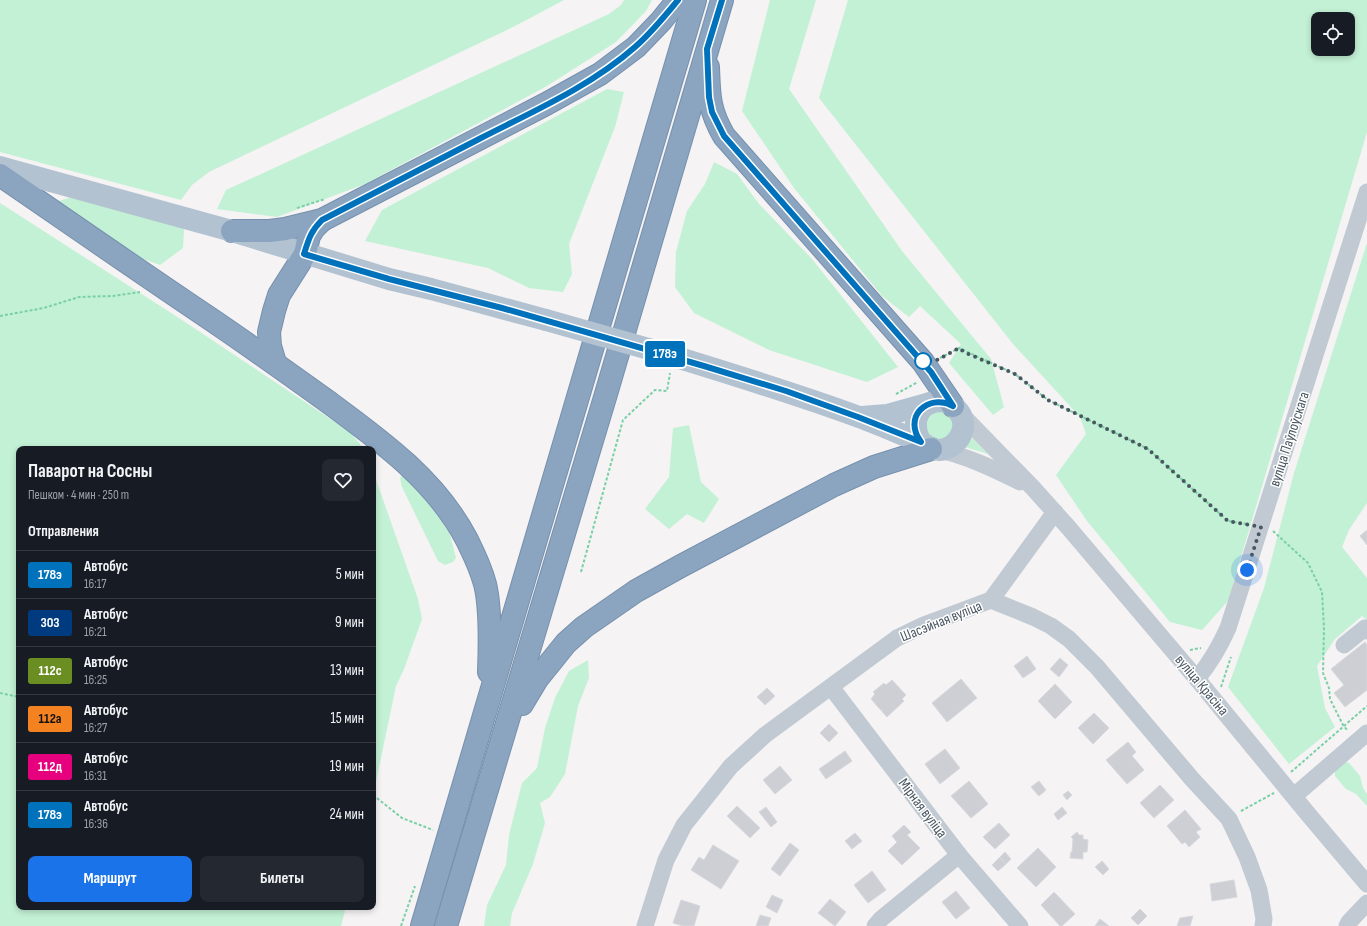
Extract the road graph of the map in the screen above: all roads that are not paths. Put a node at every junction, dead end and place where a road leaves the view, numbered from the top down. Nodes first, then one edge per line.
1 (678, 0) edge
2 (695, 0) edge
3 (722, 0) edge
4 (707, 49) junction
5 (0, 166) edge
6 (0, 174) edge
7 (1367, 192) edge
8 (322, 220) junction
9 (232, 231) junction
10 (304, 254) junction
11 (275, 363) junction
12 (930, 403) junction
13 (956, 410) junction
14 (858, 417) junction
15 (930, 447) junction
16 (1033, 488) junction
17 (1055, 512) junction
18 (991, 600) junction
19 (1367, 632) edge
20 (1344, 645) dead end
21 (1197, 679) junction
22 (831, 687) junction
23 (487, 704) junction
24 (1362, 738) edge
25 (502, 742) junction
26 (1294, 796) junction
27 (959, 855) junction
28 (1367, 884) edge
29 (1367, 904) edge
30 (1263, 922) edge
31 (422, 926) edge
32 (446, 926) edge
33 (645, 926) edge
34 (875, 926) edge
35 (1020, 926) edge
36 (1347, 926) edge

1 - 8 highway
2 - 23 highway
3 - 4 highway
4 - 13 highway
4 - 25 highway
5 - 9 main road
6 - 11 highway
7 - 21 street, вуліца Паўлоўскага
8 - 9 highway
8 - 10 highway
9 - 10 main road
10 - 11 highway
10 - 14 main road, bridge
11 - 23 highway
12 - 13 main road
12 - 14 main road
12 - 15 main road
13 - 15 main road
13 - 16 street, вуліца Красіна
14 - 15 main road
15 - 16 street, вуліца Красіна
15 - 25 highway
16 - 17 street, вуліца Красіна
17 - 18 street
17 - 21 street, вуліца Красіна
18 - 22 street, Шасэйная вуліца
18 - 30 street, Шасэйная вуліца
19 - 20 street
21 - 26 street, вуліца Красіна
22 - 27 street, Мірная вуліца
22 - 33 street, Шасэйная вуліца
23 - 31 highway
24 - 26 street
25 - 32 highway
26 - 28 street, вуліца Красіна
27 - 34 street
27 - 35 street, Мірная вуліца
29 - 36 street

